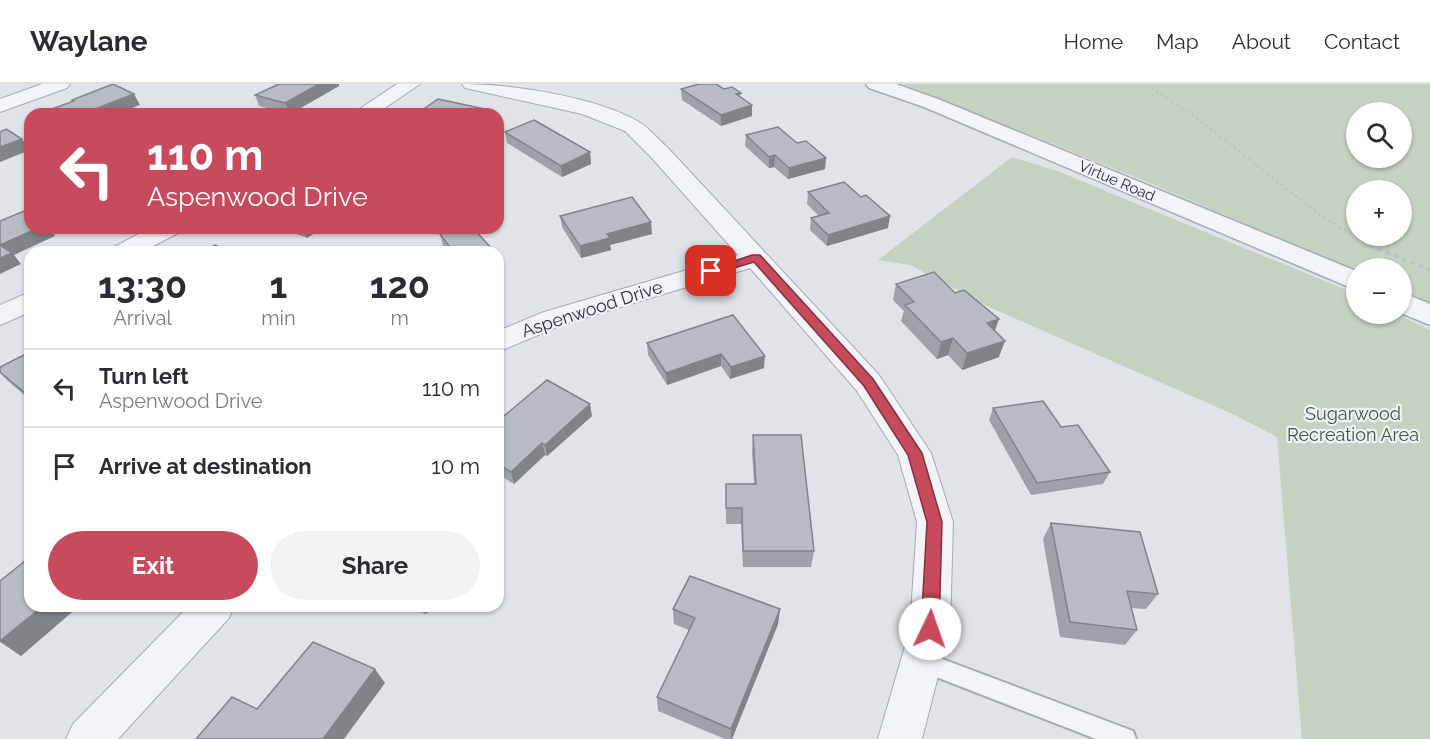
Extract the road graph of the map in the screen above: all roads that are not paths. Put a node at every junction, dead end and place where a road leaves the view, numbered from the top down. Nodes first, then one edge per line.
1 (60, 84) edge
2 (410, 84) edge
3 (472, 84) edge
4 (876, 84) edge
5 (0, 106) edge
6 (372, 108) edge
7 (158, 234) edge
8 (134, 246) edge
9 (756, 258) junction
10 (1346, 277) edge
11 (24, 304) edge
12 (1412, 307) edge
13 (0, 316) edge
14 (1430, 316) edge
15 (504, 339) edge
16 (208, 612) edge
17 (921, 661) junction
18 (88, 739) edge
19 (900, 739) edge
20 (1125, 739) edge

1 - 5 street
2 - 6 street
3 - 9 street
4 - 10 street, Virtue Road
7 - 8 street
9 - 15 street, Aspenwood Drive
9 - 17 street
11 - 13 street
12 - 14 street
16 - 18 street
17 - 19 street
17 - 20 lane

